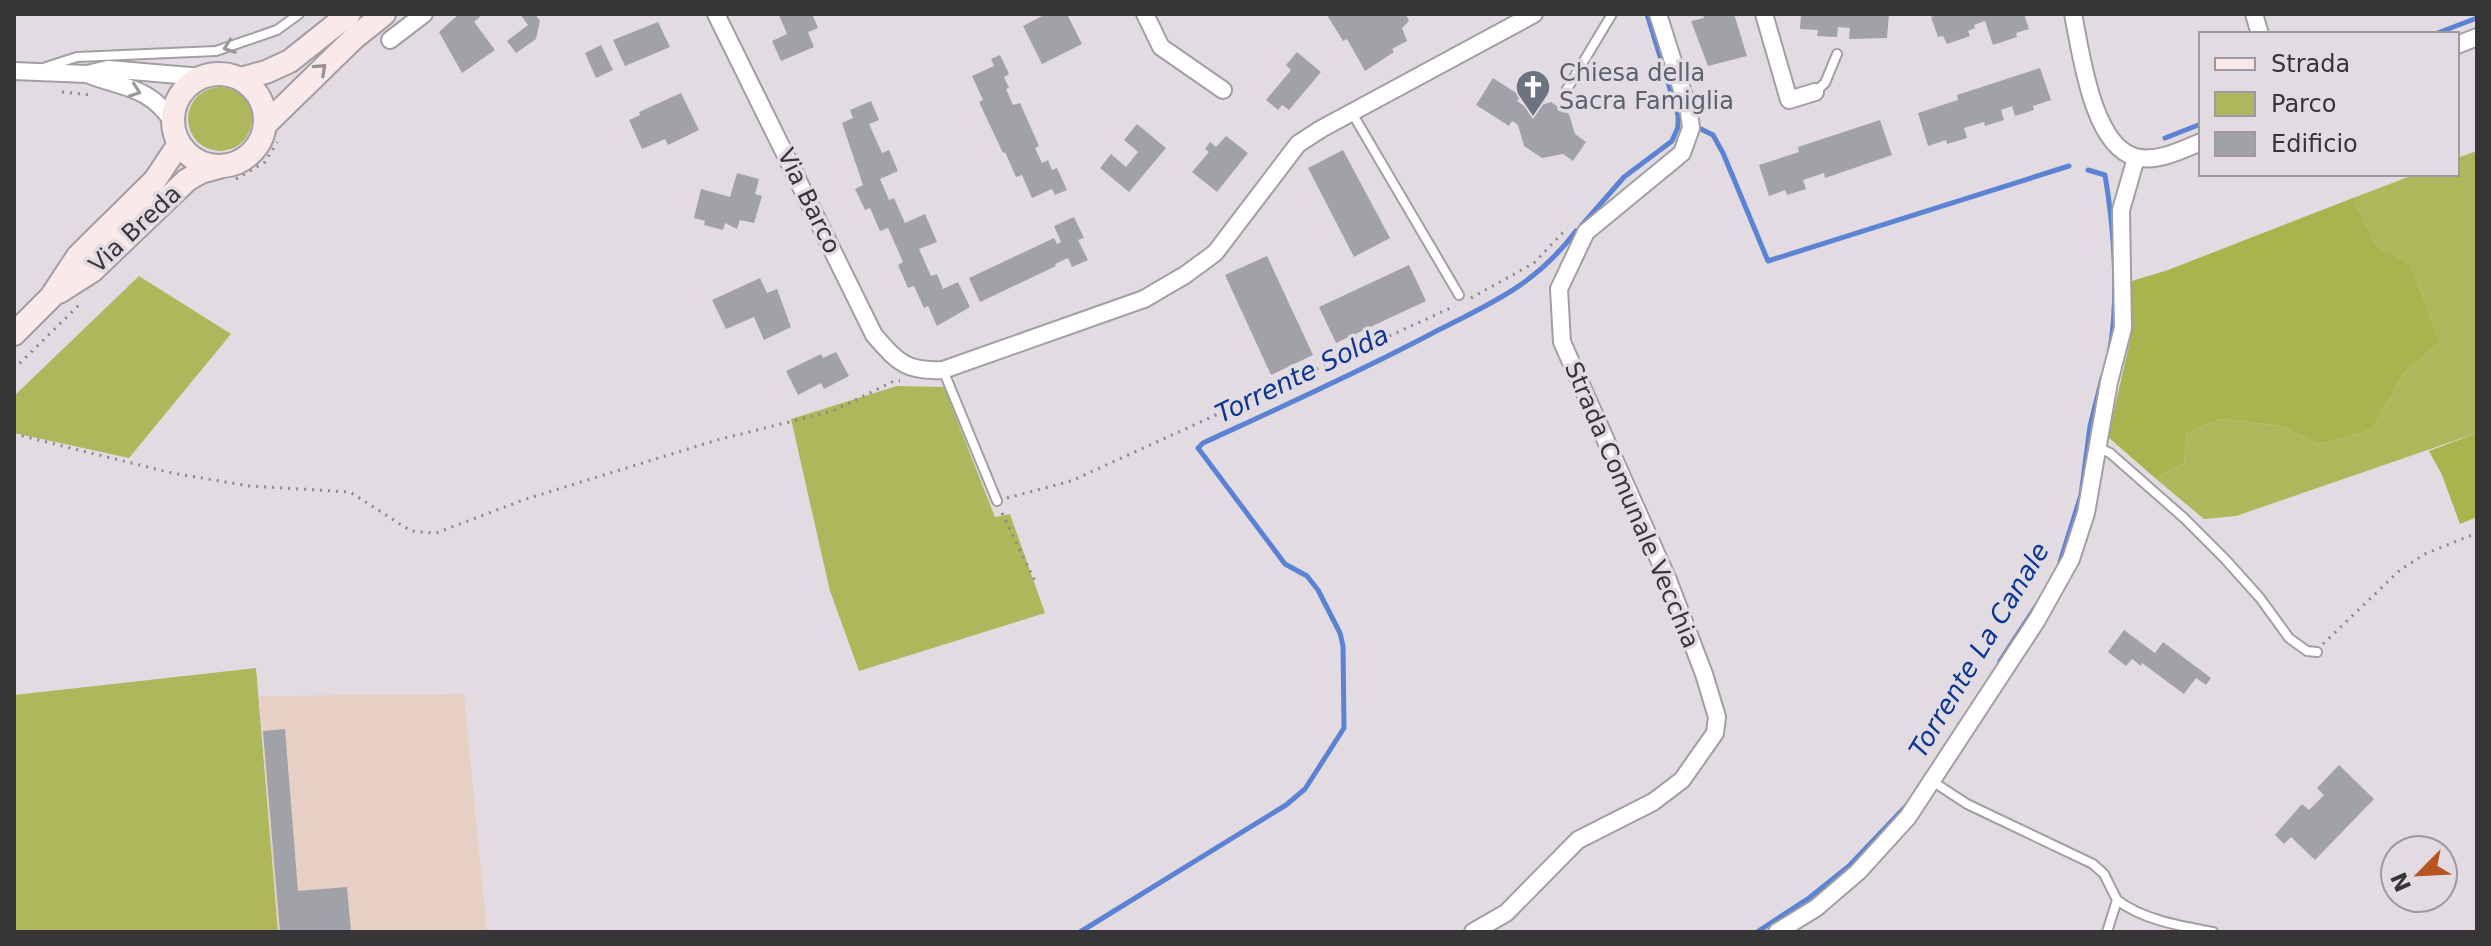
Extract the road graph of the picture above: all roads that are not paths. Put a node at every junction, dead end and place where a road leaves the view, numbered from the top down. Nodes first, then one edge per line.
1 (299, 14) edge
2 (349, 14) edge
3 (384, 14) edge
4 (424, 14) edge
5 (716, 14) edge
6 (1145, 14) edge
7 (1534, 14) edge
8 (1612, 14) edge
9 (1658, 14) edge
10 (1764, 14) edge
11 (2073, 14) edge
12 (390, 40) dead end
13 (1837, 54) dead end
14 (14, 71) edge
15 (32, 72) junction
16 (87, 74) junction
17 (202, 77) junction
18 (240, 79) junction
19 (1567, 89) dead end
20 (1223, 90) dead end
21 (1815, 92) joint
22 (1352, 113) junction
23 (173, 122) junction
24 (266, 124) junction
25 (2199, 143) edge
26 (179, 144) junction
27 (2136, 158) junction
28 (220, 166) junction
29 (1459, 295) dead end
30 (51, 297) junction
31 (14, 334) edge
32 (943, 370) junction
33 (2097, 446) junction
34 (997, 501) road end
35 (2317, 652) road end
36 (1931, 780) junction
37 (2117, 900) junction
38 (1473, 932) edge
39 (1777, 932) edge
40 (2107, 932) edge
41 (2213, 932) edge

1 -> 15 lane
2 - 18 street
24 -> 3 street, Via Breda
4 - 12 street
5 - 32 street, Via Barco
6 - 20 street
7 - 22 street
8 - 19 lane
9 - 38 street, Strada Comunale Vecchia
10 - 21 street
11 - 27 street
13 - 21 lane
14 - 15 street
15 - 16 street
16 - 17 street
16 -> 23 street
17 - 18 street
17 - 23 street
18 - 24 street
22 - 29 lane
22 - 32 street
23 - 26 street
24 - 28 street, Via Breda
25 - 27 street
26 - 28 street, Via Breda
26 - 30 street, Via Breda
27 - 33 street
28 - 30 street, Via Breda
30 - 31 street, Via Breda
32 - 34 lane
33 - 35 lane
33 - 36 street
36 - 37 lane
36 - 39 street
37 - 40 lane
37 - 41 lane

